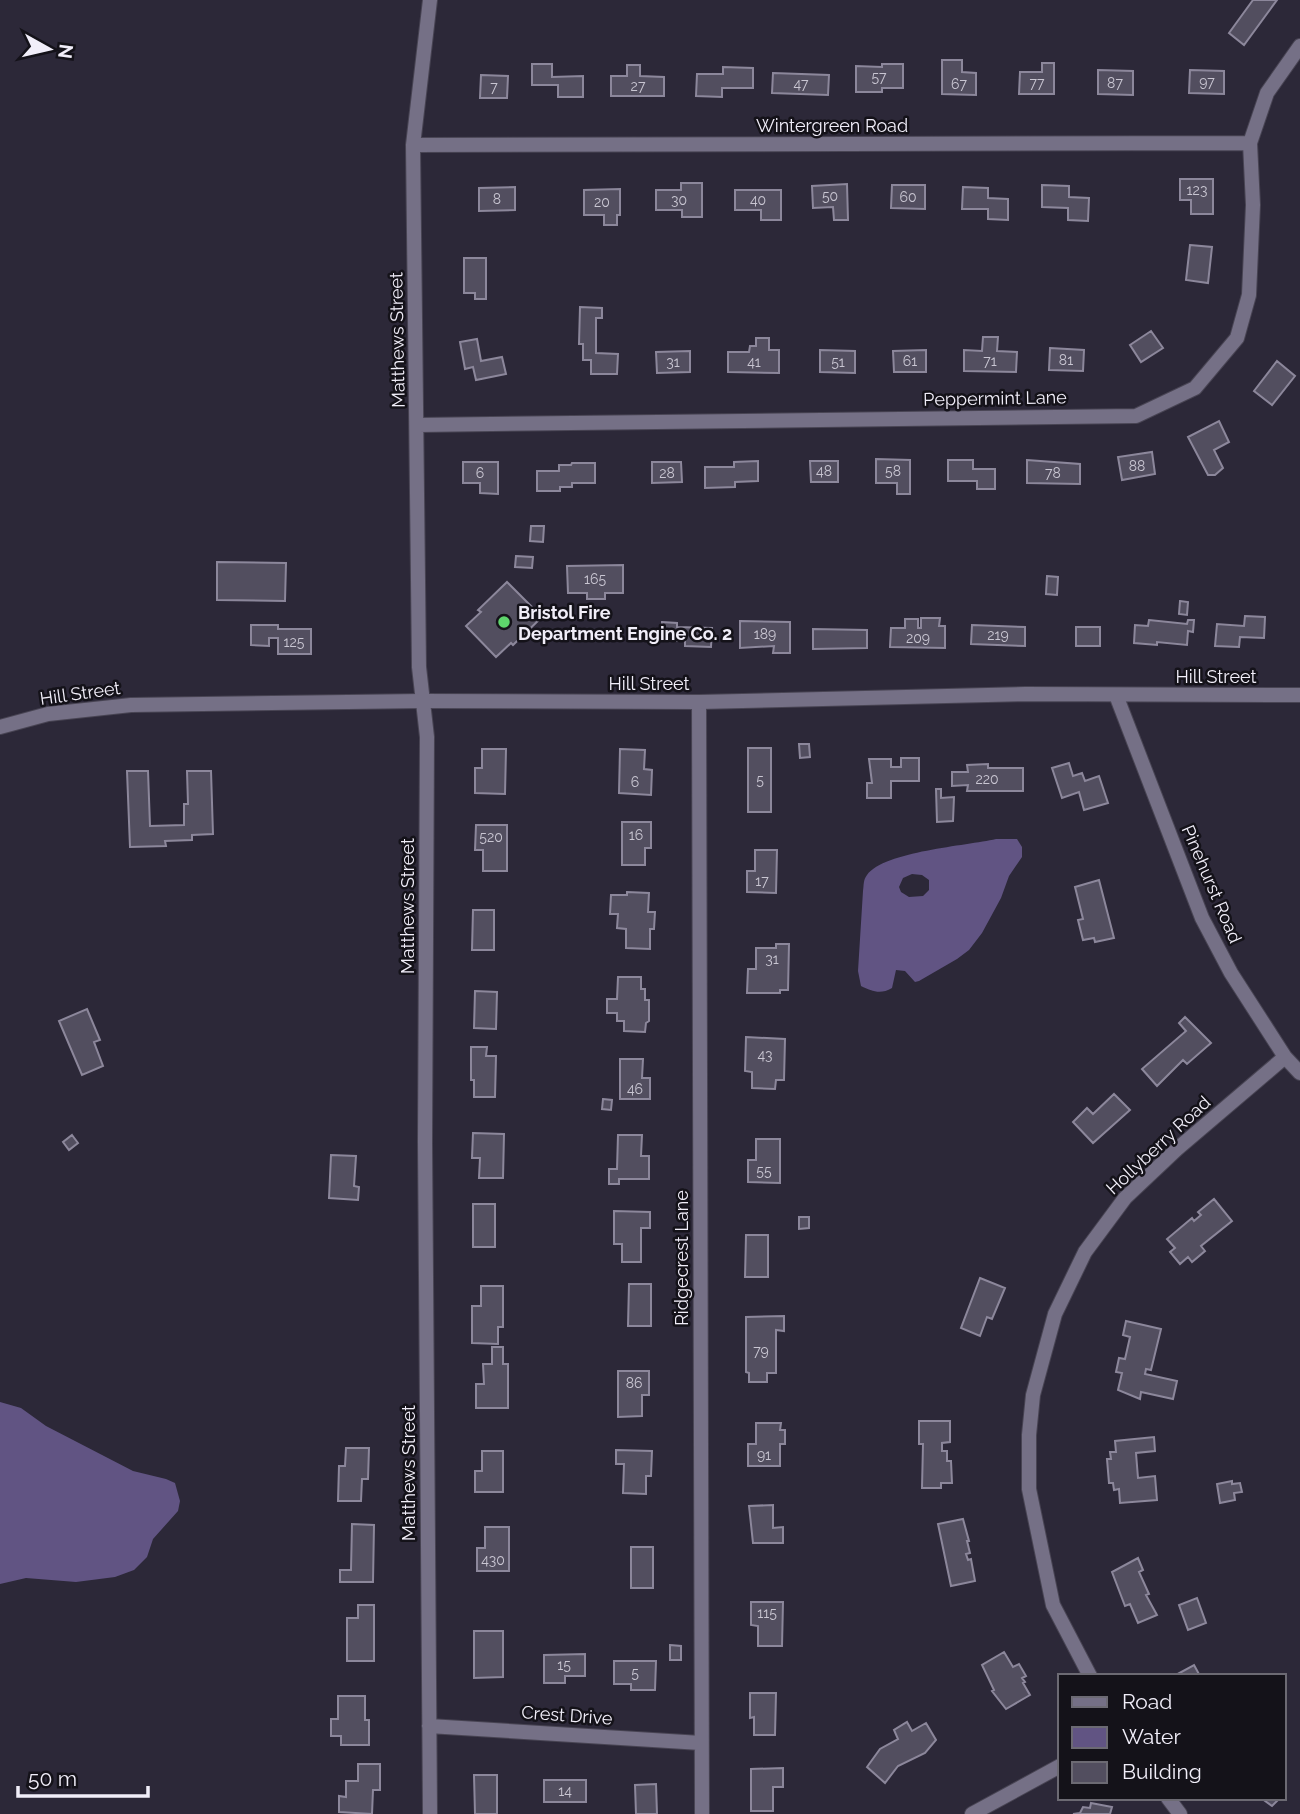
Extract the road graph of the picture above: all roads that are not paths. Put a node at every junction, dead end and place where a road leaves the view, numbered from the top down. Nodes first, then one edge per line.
1 (430, 0) edge
2 (1300, 46) edge
3 (1250, 143) junction
4 (413, 145) junction
5 (418, 425) junction
6 (1116, 695) junction
7 (1300, 695) edge
8 (422, 701) junction
9 (699, 702) junction
10 (0, 727) edge
11 (1285, 1057) junction
12 (1300, 1073) edge
13 (1089, 1674) edge
14 (429, 1726) junction
15 (701, 1743) junction
16 (1058, 1767) edge
17 (430, 1814) edge
18 (702, 1814) edge
19 (972, 1814) edge

1 - 4 street, Matthews Street
2 - 3 street, Peppermint Lane
3 - 4 street, Wintergreen Road
3 - 5 street, Peppermint Lane
4 - 5 street, Matthews Street
5 - 8 street, Matthews Street
6 - 7 street, Hill Street
6 - 9 street, Hill Street
6 - 11 street, Pinehurst Road
8 - 9 street, Hill Street
8 - 10 street, Hill Street
8 - 14 street, Matthews Street
9 - 15 street, Ridgecrest Lane
11 - 12 street, Pinehurst Road
11 - 13 street, Hollyberry Road
14 - 15 street, Crest Drive
14 - 17 street, Matthews Street
15 - 18 street, Ridgecrest Lane
16 - 19 street

